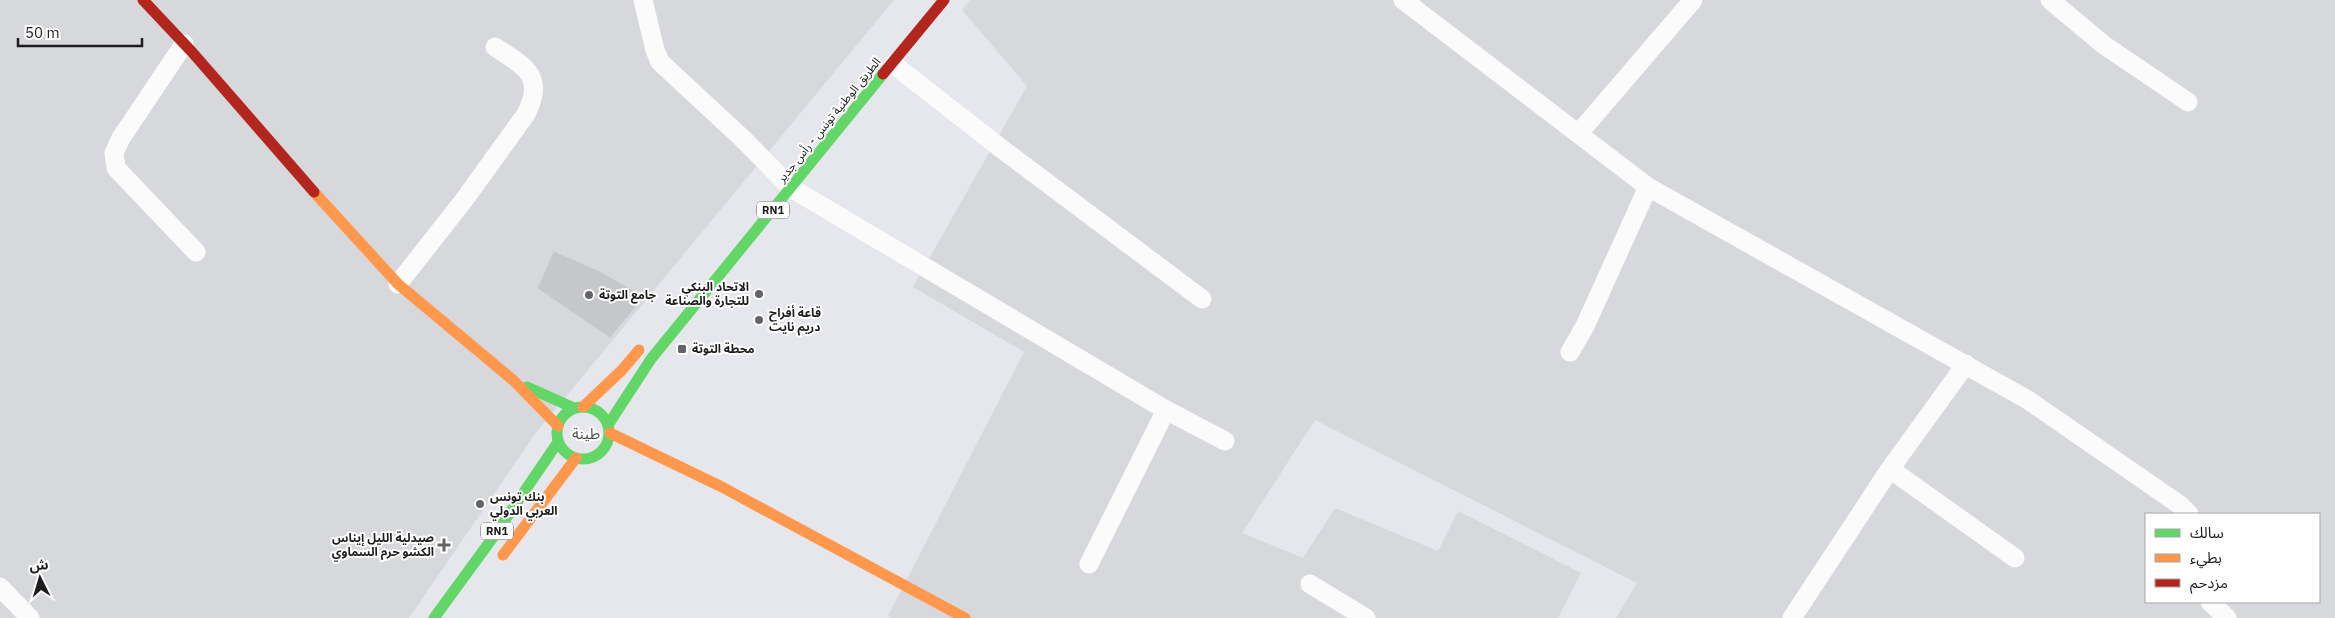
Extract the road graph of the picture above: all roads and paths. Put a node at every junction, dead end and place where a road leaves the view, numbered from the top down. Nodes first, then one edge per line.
1 (143, 0) edge
2 (643, 0) edge
3 (1403, 0) edge
4 (1693, 0) edge
5 (2050, 0) edge
6 (938, 2) edge
7 (184, 44) junction
8 (495, 47) dead end
9 (892, 64) junction
10 (2188, 102) dead end
11 (1579, 133) junction
12 (782, 180) junction
13 (1648, 187) junction
14 (196, 252) dead end
15 (398, 284) junction
16 (1202, 299) dead end
17 (647, 339) dead end
18 (1570, 352) dead end
19 (1966, 364) junction
20 (513, 380) junction
21 (579, 408) junction
22 (1166, 410) junction
23 (558, 426) junction
24 (609, 429) junction
25 (1225, 441) dead end
26 (558, 442) junction
27 (576, 458) junction
28 (1890, 469) junction
29 (2188, 513) edge
30 (2015, 558) dead end
31 (1089, 564) dead end
32 (494, 566) dead end
33 (1310, 584) dead end
34 (0, 587) edge
35 (2211, 603) edge
36 (30, 618) edge
37 (434, 618) edge
38 (966, 618) edge
39 (1366, 618) edge
40 (1792, 618) edge
41 (2226, 618) edge

1 - 7 main road
2 - 12 street
3 - 11 street
4 - 11 street
5 - 10 street
6 - 9 main road, الطريق الوطنية تونس - رأس جدير / RN1
7 - 14 street
7 - 15 main road
8 - 15 street
9 - 12 main road, الطريق الوطنية تونس - رأس جدير / RN1
9 - 16 street
11 - 13 street
12 - 22 street
12 - 24 main road, الطريق الوطنية تونس - رأس جدير / RN1
13 - 18 street
13 - 19 street
15 - 20 main road
17 - 21 main road
19 - 28 street
19 - 29 street
20 - 21 main road
20 - 23 main road
21 - 23 main road
21 - 24 main road
22 - 25 street
22 - 31 street
23 - 26 main road
24 - 27 main road, RN1
24 - 38 main road
26 - 27 main road
26 - 37 main road, RN1
27 - 32 main road, RN1
28 - 30 street
28 - 40 street
33 - 39 street
34 - 36 street
35 - 41 street

